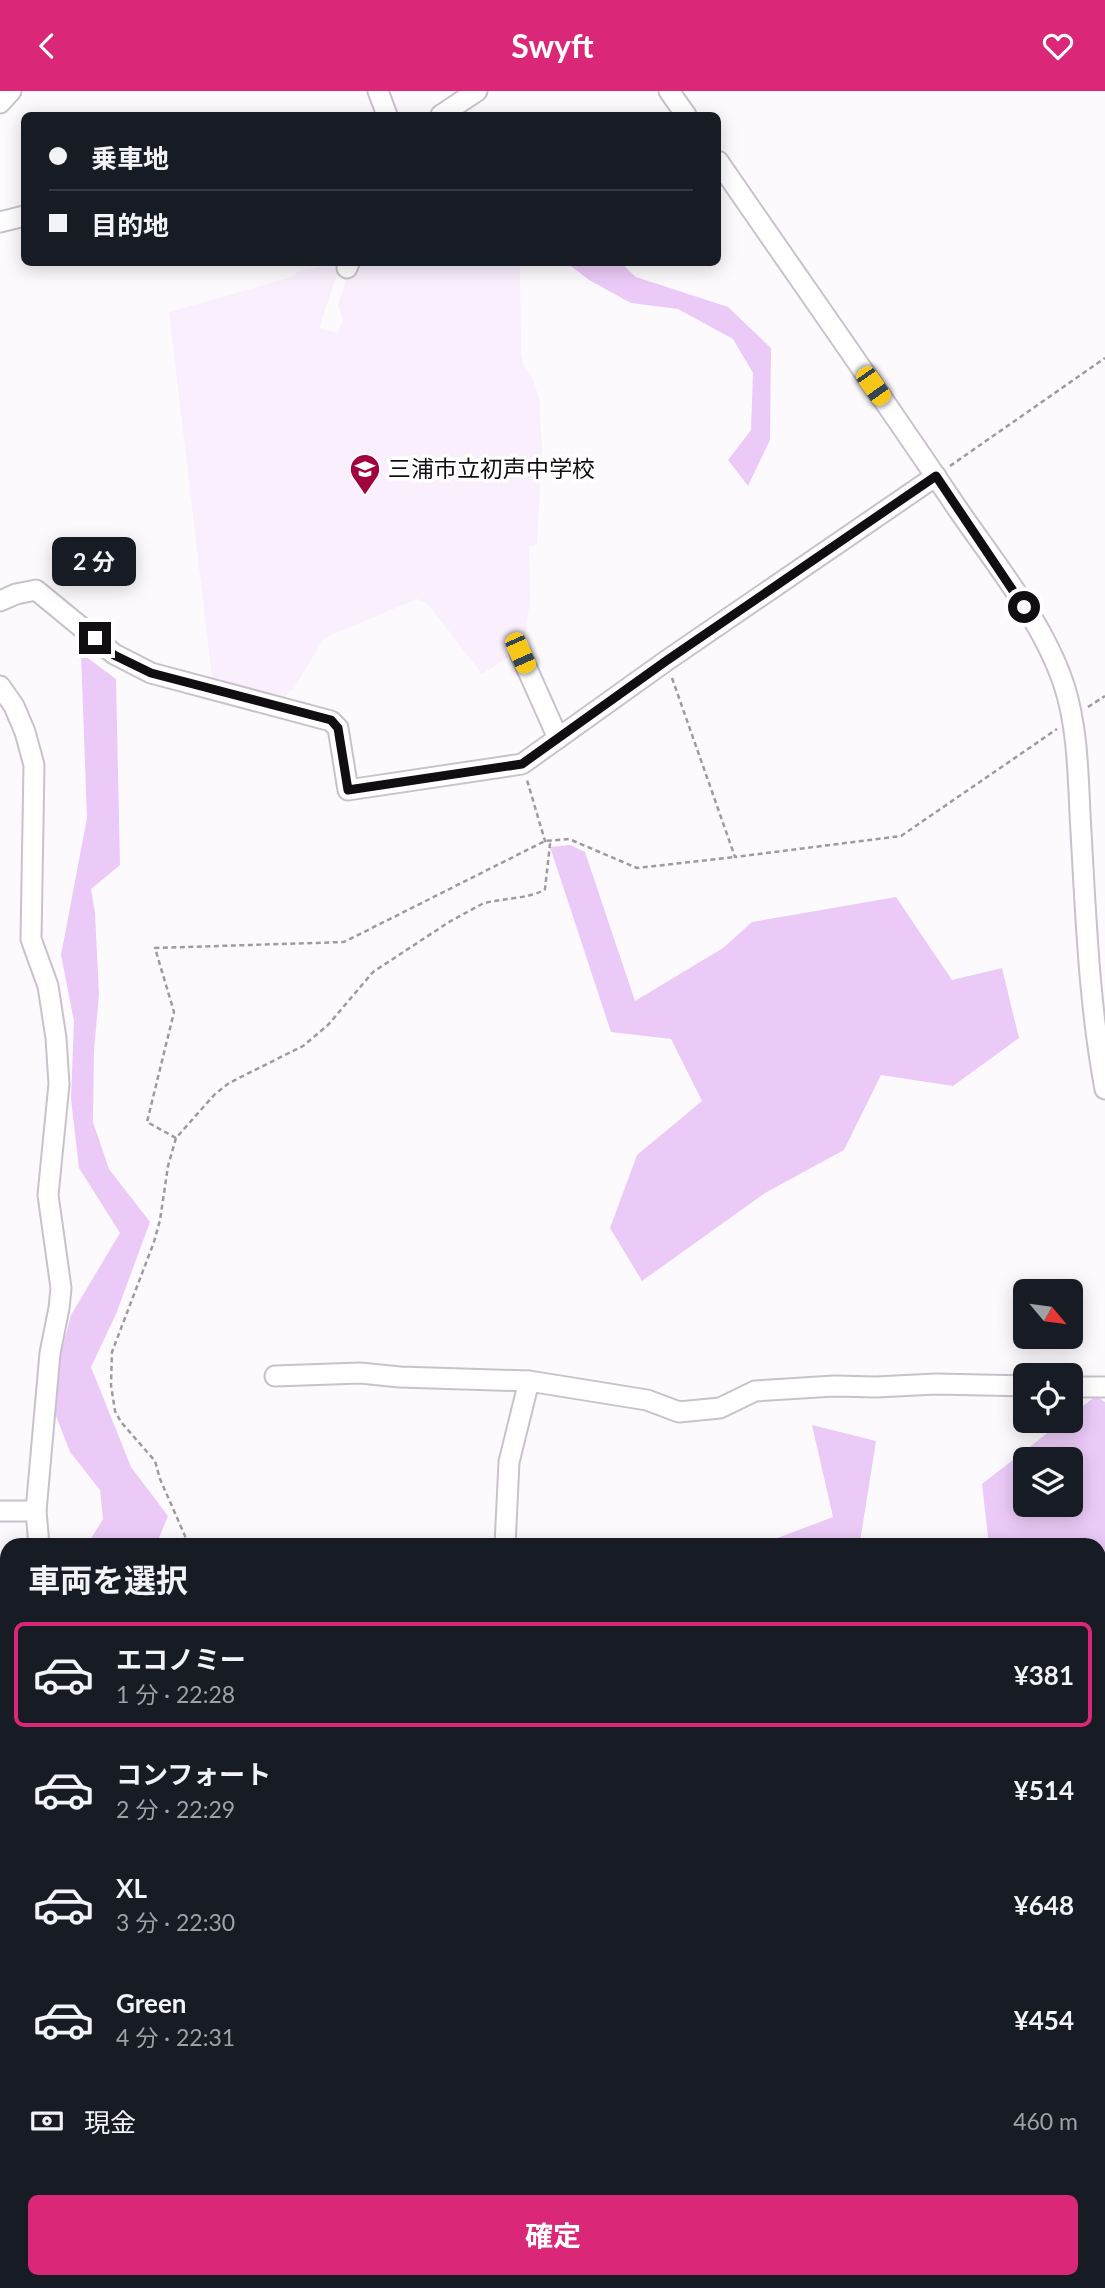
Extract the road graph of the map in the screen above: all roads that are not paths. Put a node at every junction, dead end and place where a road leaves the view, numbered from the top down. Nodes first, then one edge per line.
1 (11, 91) edge
2 (378, 91) edge
3 (477, 91) edge
4 (669, 91) edge
5 (0, 103) edge
6 (386, 112) edge
7 (446, 112) edge
8 (684, 112) edge
9 (721, 165) edge
10 (21, 217) edge
11 (0, 222) edge
12 (936, 476) junction
13 (0, 601) edge
14 (520, 653) dead end
15 (0, 686) edge
16 (558, 738) junction
17 (1105, 1089) edge
18 (275, 1376) dead end
19 (529, 1381) junction
20 (1013, 1386) edge
21 (1083, 1387) edge
22 (1105, 1387) edge
23 (0, 1511) edge
24 (36, 1511) junction
25 (38, 1538) edge
26 (505, 1538) edge

1 - 5 street
2 - 6 street
3 - 7 street
4 - 8 street
9 - 12 street
10 - 11 street
12 - 16 street
12 - 17 street
13 - 16 street
14 - 16 street
15 - 24 street
18 - 19 street
19 - 20 street
19 - 26 street
21 - 22 street
23 - 24 street
24 - 25 street

